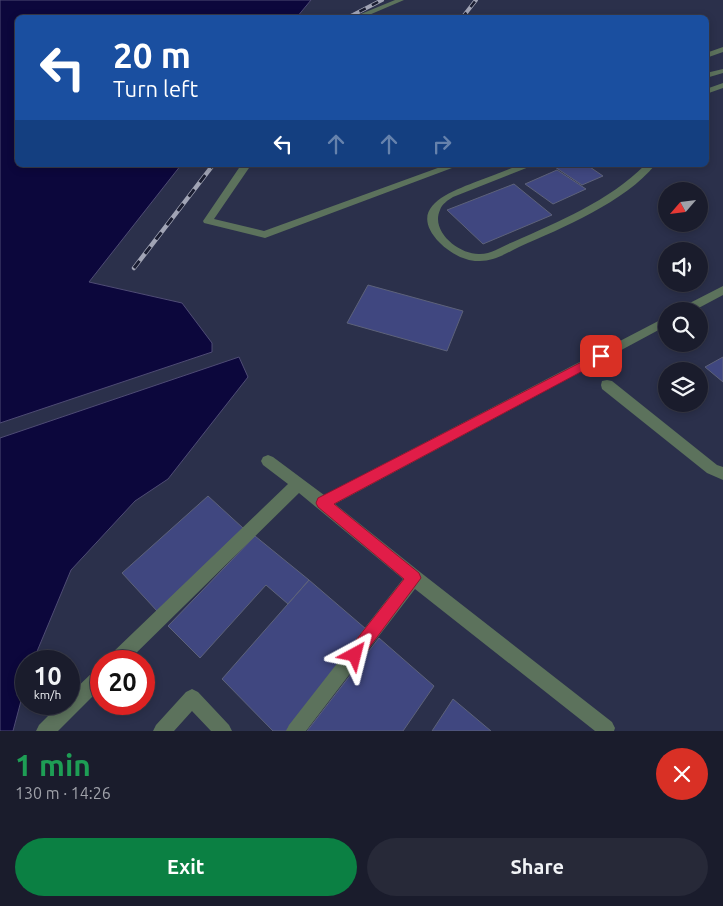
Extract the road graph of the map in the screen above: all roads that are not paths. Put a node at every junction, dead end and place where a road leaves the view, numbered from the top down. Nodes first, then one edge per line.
1 (401, 0) edge
2 (362, 15) edge
3 (723, 49) edge
4 (709, 55) edge
5 (723, 71) edge
6 (709, 75) edge
7 (723, 85) edge
8 (709, 91) edge
9 (245, 167) edge
10 (450, 167) edge
11 (524, 167) edge
12 (648, 167) edge
13 (723, 290) edge
14 (701, 302) edge
15 (658, 325) edge
16 (607, 385) dead end
17 (268, 461) dead end
18 (723, 474) edge
19 (298, 484) junction
20 (323, 503) junction
21 (414, 578) junction
22 (127, 650) edge
23 (90, 687) edge
24 (45, 731) edge
25 (162, 731) edge
26 (223, 731) edge
27 (295, 731) edge
28 (604, 731) edge

1 - 2 lane
3 - 4 lane
5 - 6 lane
7 - 8 lane
9 - 10 lane
11 - 12 lane
13 - 14 lane
15 - 20 lane
16 - 18 lane
17 - 19 lane
19 - 20 lane
19 - 22 lane
20 - 21 lane
21 - 27 lane
21 - 28 lane
23 - 24 lane
25 - 26 lane

